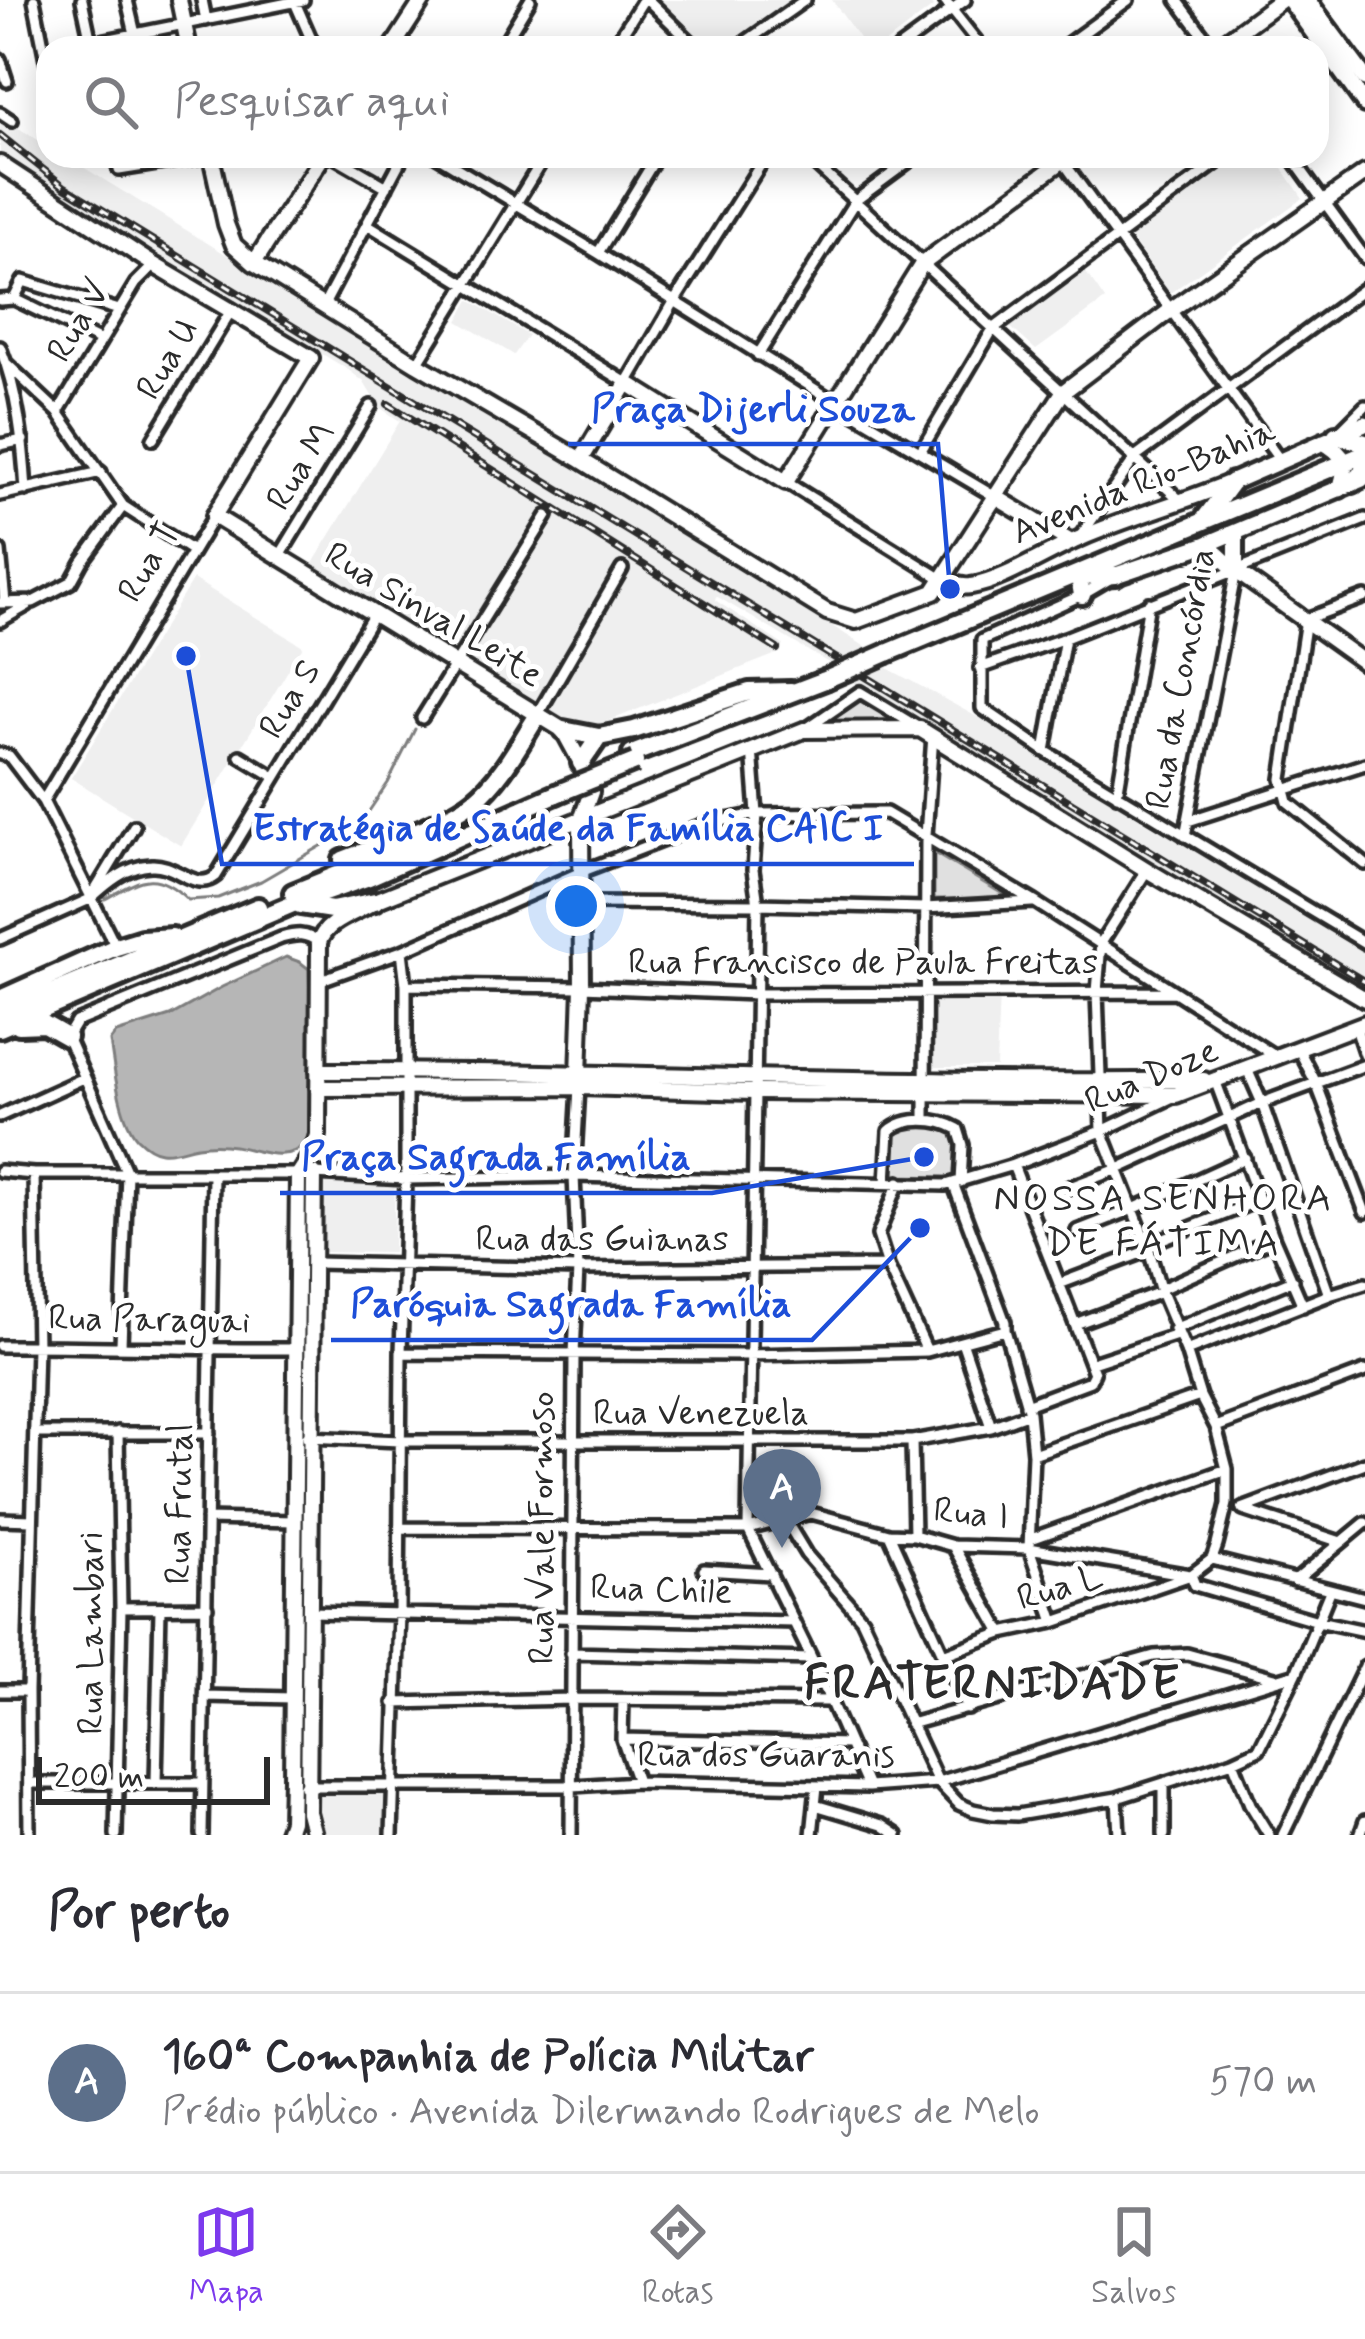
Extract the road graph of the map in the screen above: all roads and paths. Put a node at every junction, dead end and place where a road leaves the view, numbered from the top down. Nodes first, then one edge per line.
1 (34, 0) edge
2 (82, 0) edge
3 (127, 0) edge
4 (179, 0) edge
5 (202, 0) edge
6 (236, 0) edge
7 (423, 0) edge
8 (530, 0) edge
9 (646, 0) edge
10 (805, 0) edge
11 (944, 0) edge
12 (965, 0) edge
13 (1128, 0) edge
14 (1177, 0) edge
15 (1285, 0) edge
16 (1307, 0) edge
17 (297, 1) edge
18 (951, 10) junction
19 (238, 14) junction
20 (206, 20) junction
21 (184, 23) junction
22 (135, 34) junction
23 (42, 36) edge
24 (90, 36) edge
25 (127, 36) edge
26 (187, 36) edge
27 (310, 36) edge
28 (405, 36) edge
29 (508, 36) edge
30 (621, 36) edge
31 (684, 36) edge
32 (754, 36) edge
33 (915, 36) edge
34 (972, 36) edge
35 (1078, 36) edge
36 (1206, 36) edge
37 (1232, 36) edge
38 (1313, 36) edge
39 (1329, 57) edge
40 (0, 59) edge
41 (1365, 78) edge
42 (7, 81) dead end
43 (1365, 104) edge
44 (0, 112) edge
45 (12, 121) dead end
46 (0, 164) edge
47 (212, 168) edge
48 (315, 168) edge
49 (354, 168) edge
50 (397, 168) edge
51 (456, 168) edge
52 (537, 168) edge
53 (650, 168) edge
54 (758, 168) edge
55 (819, 168) edge
56 (900, 168) edge
57 (1050, 168) edge
58 (1070, 168) edge
59 (1210, 168) edge
60 (1300, 168) edge
61 (1365, 173) edge
62 (387, 187) junction
63 (855, 201) junction
64 (1324, 202) junction
65 (515, 203) junction
66 (367, 224) junction
67 (1119, 235) junction
68 (598, 253) junction
69 (1365, 258) edge
70 (254, 263) junction
71 (922, 264) junction
72 (154, 265) junction
73 (466, 285) junction
74 (1365, 288) edge
75 (14, 299) junction
76 (0, 300) edge
77 (674, 302) junction
78 (324, 305) junction
79 (232, 309) junction
80 (1172, 309) junction
81 (118, 310) junction
82 (993, 328) junction
83 (101, 341) junction
84 (0, 347) edge
85 (758, 355) junction
86 (7, 364) junction
87 (417, 364) junction
88 (627, 383) junction
89 (1228, 387) junction
90 (1063, 392) junction
91 (837, 403) junction
92 (371, 406) dead end
93 (1365, 406) edge
94 (58, 412) junction
95 (1365, 424) edge
96 (1329, 439) junction
97 (23, 440) junction
98 (153, 440) dead end
99 (1365, 442) edge
100 (0, 445) edge
101 (920, 452) junction
102 (1365, 454) edge
103 (1136, 458) junction
104 (581, 460) junction
105 (1280, 460) junction
106 (1344, 463) junction
107 (1365, 468) edge
108 (101, 472) junction
109 (1239, 479) junction
110 (786, 482) junction
111 (1352, 483) edge
112 (26, 490) junction
113 (0, 495) edge
114 (994, 496) junction
115 (1183, 502) junction
116 (123, 506) junction
117 (1242, 506) junction
118 (214, 516) junction
119 (547, 516) dead end
120 (1365, 519) edge
121 (1265, 521) junction
122 (1201, 523) junction
123 (1236, 533) junction
124 (1076, 540) junction
125 (1207, 544) junction
126 (191, 550) junction
127 (0, 551) edge
128 (279, 557) junction
129 (622, 568) dead end
130 (1236, 571) junction
131 (1116, 575) joint
132 (944, 580) junction
133 (1076, 583) junction
134 (1365, 597) edge
135 (3, 602) edge
136 (33, 602) junction
137 (1149, 603) junction
138 (374, 614) junction
139 (1306, 619) junction
140 (0, 621) edge
141 (1065, 638) junction
142 (1365, 663) edge
143 (457, 665) junction
144 (980, 668) junction
145 (795, 691) junction
146 (538, 715) junction
147 (422, 718) dead end
148 (563, 730) junction
149 (805, 730) junction
150 (927, 732) junction
151 (598, 736) junction
152 (752, 749) junction
153 (1045, 751) junction
154 (4, 755) edge
155 (240, 756) dead end
156 (581, 763) junction
157 (1365, 764) edge
158 (275, 777) junction
159 (554, 790) junction
160 (1285, 790) junction
161 (591, 792) junction
162 (1117, 795) junction
163 (43, 801) junction
164 (627, 801) junction
165 (757, 814) junction
166 (581, 820) junction
167 (1188, 821) junction
168 (134, 826) dead end
169 (926, 836) junction
170 (1185, 836) junction
171 (1365, 864) edge
172 (1147, 870) junction
173 (583, 871) junction
174 (369, 877) junction
175 (90, 899) junction
176 (287, 901) junction
177 (376, 901) junction
178 (1035, 902) junction
179 (582, 904) junction
180 (758, 904) junction
181 (925, 908) junction
182 (1, 934) edge
183 (191, 934) junction
184 (319, 943) junction
185 (1101, 943) junction
186 (1365, 943) edge
187 (116, 946) junction
188 (402, 951) junction
189 (318, 981) junction
190 (406, 985) junction
191 (582, 986) junction
192 (1097, 992) junction
193 (1175, 992) junction
194 (755, 994) junction
195 (924, 995) junction
196 (0, 999) edge
197 (1365, 999) edge
198 (0, 1015) edge
199 (1360, 1026) edge
200 (0, 1028) edge
201 (68, 1037) junction
202 (1299, 1050) junction
203 (1365, 1055) edge
204 (1278, 1058) junction
205 (1365, 1065) edge
206 (1247, 1070) junction
207 (318, 1071) junction
208 (84, 1078) junction
209 (406, 1078) junction
210 (579, 1080) junction
211 (1215, 1080) junction
212 (1316, 1083) junction
213 (754, 1085) junction
214 (927, 1086) junction
215 (318, 1088) junction
216 (1099, 1089) junction
217 (1176, 1095) junction
218 (1262, 1103) junction
219 (0, 1116) edge
220 (1232, 1119) junction
221 (925, 1120) junction
222 (1102, 1131) junction
223 (1245, 1158) junction
224 (1013, 1166) junction
225 (1118, 1168) junction
226 (306, 1170) junction
227 (0, 1171) edge
228 (127, 1173) junction
229 (34, 1174) junction
230 (213, 1174) junction
231 (574, 1176) junction
232 (406, 1179) junction
233 (752, 1180) junction
234 (886, 1182) junction
235 (899, 1182) junction
236 (957, 1183) junction
237 (1062, 1190) dead end
238 (1259, 1200) junction
239 (1133, 1210) junction
240 (1365, 1211) edge
241 (1077, 1232) dead end
242 (1274, 1239) junction
243 (1148, 1248) junction
244 (315, 1263) junction
245 (404, 1265) junction
246 (888, 1266) junction
247 (751, 1268) junction
248 (578, 1269) junction
249 (1293, 1280) junction
250 (1059, 1284) junction
251 (1365, 1284) edge
252 (1161, 1290) junction
253 (1329, 1294) junction
254 (1303, 1306) junction
255 (1075, 1324) junction
256 (1004, 1330) junction
257 (1176, 1332) junction
258 (963, 1344) junction
259 (121, 1345) junction
260 (0, 1346) edge
261 (37, 1346) junction
262 (297, 1349) junction
263 (211, 1350) junction
264 (927, 1351) junction
265 (1186, 1351) junction
266 (400, 1353) junction
267 (574, 1354) junction
268 (749, 1355) junction
269 (1092, 1363) junction
270 (1365, 1371) edge
271 (1200, 1396) junction
272 (1028, 1409) junction
273 (991, 1427) junction
274 (1216, 1427) junction
275 (118, 1432) junction
276 (35, 1433) junction
277 (208, 1433) junction
278 (314, 1437) junction
279 (297, 1438) junction
280 (573, 1440) junction
281 (400, 1441) junction
282 (912, 1441) junction
283 (749, 1442) junction
284 (1033, 1454) junction
285 (1365, 1462) edge
286 (1227, 1469) junction
287 (1227, 1504) junction
288 (1242, 1509) junction
289 (0, 1520) edge
290 (32, 1520) junction
291 (207, 1520) junction
292 (294, 1521) junction
293 (786, 1521) junction
294 (1365, 1523) edge
295 (400, 1528) junction
296 (574, 1529) junction
297 (748, 1529) junction
298 (889, 1534) junction
299 (914, 1535) junction
300 (1341, 1542) junction
301 (1030, 1544) junction
302 (953, 1546) junction
303 (1212, 1559) junction
304 (704, 1570) dead end
305 (772, 1574) junction
306 (1191, 1575) junction
307 (1295, 1582) junction
308 (1330, 1591) junction
309 (1365, 1598) edge
310 (206, 1607) junction
311 (160, 1608) junction
312 (121, 1609) junction
313 (310, 1612) junction
314 (399, 1612) junction
315 (573, 1616) junction
316 (1318, 1621) junction
317 (794, 1622) junction
318 (1054, 1622) junction
319 (1365, 1631) edge
320 (1002, 1633) junction
321 (571, 1653) junction
322 (943, 1654) junction
323 (812, 1659) junction
324 (1365, 1666) edge
325 (1296, 1674) junction
326 (1275, 1678) junction
327 (0, 1691) edge
328 (28, 1691) junction
329 (204, 1696) junction
330 (292, 1698) junction
331 (573, 1699) junction
332 (623, 1700) junction
333 (829, 1701) junction
334 (394, 1703) junction
335 (968, 1709) junction
336 (910, 1724) junction
337 (622, 1739) junction
338 (849, 1744) junction
339 (1233, 1761) junction
340 (156, 1782) junction
341 (638, 1782) junction
342 (938, 1782) junction
343 (118, 1783) junction
344 (201, 1783) junction
345 (1164, 1783) junction
346 (30, 1784) junction
347 (292, 1786) junction
348 (309, 1786) junction
349 (573, 1786) junction
350 (817, 1786) junction
351 (392, 1787) junction
352 (868, 1787) junction
353 (1117, 1798) junction
354 (815, 1805) junction
355 (1365, 1821) edge
356 (29, 1835) edge
357 (116, 1835) edge
358 (202, 1835) edge
359 (286, 1835) edge
360 (314, 1835) edge
361 (392, 1835) edge
362 (571, 1835) edge
363 (812, 1835) edge
364 (897, 1835) edge
365 (1119, 1835) edge
366 (1164, 1835) edge
367 (1269, 1835) edge
368 (1283, 1835) edge
369 (1360, 1835) edge

1 - 23 street
2 - 24 street
3 - 22 street
4 - 21 street
5 - 20 street
6 - 19 street
7 - 28 street
8 - 29 street
9 - 30 street
9 - 31 street
10 - 32 street
11 - 18 street
12 - 18 street
13 - 35 street
14 - 36 street
15 - 37 street
15 - 38 main road
16 - 41 main road
17 - 19 street
17 - 27 street
18 - 33 street
18 - 34 street
19 - 20 street
20 - 21 street
21 - 22 street
21 - 26 street
22 - 25 street
39 - 43 main road
40 - 42 street
44 - 45 street
46 - 72 street
47 - 70 street
48 - 70 street
49 - 62 street
50 - 62 street
51 - 65 street
52 - 65 street
53 - 68 street
54 - 77 street
55 - 63 street
56 - 63 street
57 - 71 street
58 - 67 street
59 - 67 street
60 - 64 street
61 - 64 street
62 - 66 street
63 - 71 street
63 - 85 street
64 - 69 street
64 - 80 street
65 - 68 street
65 - 73 street
66 - 73 street
66 - 78 street
67 - 80 street
67 - 82 street
68 - 77 street
70 - 78 street
71 - 82 street
71 - 91 street
72 - 79 street
72 - 81 street, Rua V
73 - 87 street
73 - 88 street
74 - 89 street
75 - 76 street
75 - 81 street
75 - 83 street
77 - 85 street
77 - 88 street
78 - 87 street
79 - 98 street, Rua U
79 - 118 street, Rua T
80 - 89 street
80 - 90 street
81 - 83 street, Rua V
82 - 90 street
82 - 101 street
83 - 94 street, Rua V
84 - 86 street
85 - 91 street
86 - 94 street
86 - 97 street
87 - 104 street
88 - 104 street
88 - 110 street
89 - 103 street
89 - 105 street
90 - 103 street
90 - 114 street
91 - 101 street
91 - 110 street
92 - 128 street, Rua M
93 - 96 street
94 - 108 street
95 - 96 main road, Avenida Rio-Bahia
96 - 99 highway
96 - 105 main road, Avenida Rio-Bahia
96 - 106 main road
97 - 100 street
97 - 112 street
101 - 114 street
102 - 106 highway
103 - 115 street
103 - 124 street
104 - 132 street
105 - 109 main road, Avenida Rio-Bahia
106 - 111 main road
106 - 117 highway
107 - 111 highway
108 - 112 street
108 - 116 street
109 - 115 street, Avenida Rio-Bahia
109 - 117 main road
109 - 122 highway
110 - 132 street
111 - 121 main road, Avenida Rio-Bahia
112 - 113 street
114 - 124 street
114 - 132 street
115 - 124 street, Avenida Rio-Bahia
116 - 126 street
116 - 136 street
117 - 121 main road
117 - 122 highway
118 - 126 street, Rua T
118 - 128 street, Rua Sinval Leite
119 - 143 street
120 - 130 street
121 - 123 main road, Avenida Rio-Bahia
122 - 133 highway
123 - 125 main road, Avenida Rio-Bahia
123 - 130 street, Rua da Concórdia
124 - 132 street, Avenida Rio-Bahia
125 - 130 street
125 - 131 main road, Avenida Rio-Bahia
126 - 163 street, Rua T
127 - 135 street
128 - 138 street, Rua Sinval Leite
129 - 146 street
130 - 137 street
130 - 139 street
130 - 167 street, Rua da Concórdia
131 - 133 highway
133 - 144 street
133 - 145 highway, bridge
134 - 139 street
135 - 136 street
136 - 140 street
137 - 141 street
137 - 162 street
138 - 143 street, Rua Sinval Leite
138 - 158 street, Rua S
139 - 142 street
139 - 160 street
141 - 144 street
141 - 153 street
143 - 146 street, Rua Sinval Leite
143 - 147 street
144 - 153 street
145 - 151 highway
145 - 159 highway, bridge
146 - 148 street, Rua Sinval Leite
146 - 176 highway
148 - 151 highway
148 - 156 street, Rua Sinval Leite
149 - 150 street
149 - 150 street
149 - 152 street
150 - 169 street
150 - 172 street
151 - 156 highway
152 - 164 street
152 - 165 street
153 - 162 street
154 - 163 street
155 - 158 street
156 - 161 street, Rua Sinval Leite
157 - 160 street
158 - 175 street, Rua S
159 - 174 highway
159 - 176 highway
160 - 167 street
160 - 171 street
161 - 164 street
161 - 166 street, Rua Vale Formoso
162 - 170 street
163 - 175 street
164 - 166 street
165 - 169 street
165 - 173 street
165 - 180 street
166 - 173 street, Rua Vale Formoso
166 - 177 street
167 - 170 street, Rua da Concórdia
168 - 175 street
169 - 178 street
169 - 181 street
170 - 186 street
172 - 185 street
172 - 197 street
173 - 179 street, Rua Vale Formoso
173 - 188 street
174 - 176 highway
174 - 177 highway
175 - 182 street
175 - 187 street
176 - 177 highway
176 - 183 highway
176 - 200 highway
177 - 184 street
178 - 181 street
178 - 185 street
179 - 180 street
179 - 191 street, Rua Vale Formoso
180 - 181 street
180 - 194 street
181 - 195 street
183 - 187 highway
183 - 198 highway
184 - 189 street
184 - 201 street
185 - 192 street
185 - 193 street
187 - 196 highway
188 - 189 street
188 - 190 street
189 - 207 street
190 - 191 street, Rua Francisco de Paula Freitas
190 - 209 street
191 - 194 street, Rua Francisco de Paula Freitas
191 - 210 street, Rua Vale Formoso
192 - 193 street, Rua Francisco de Paula Freitas
192 - 195 street, Rua Francisco de Paula Freitas
192 - 216 street
193 - 204 street
194 - 195 street, Rua Francisco de Paula Freitas
194 - 213 street
195 - 214 street
199 - 202 street, Rua Doze
199 - 203 street
200 - 201 highway
201 - 208 street
202 - 204 street, Rua Doze
202 - 212 street
204 - 206 street, Rua Doze
205 - 212 street
206 - 211 street, Rua Doze
206 - 218 street
207 - 209 street
207 - 215 street
208 - 219 street
208 - 228 street
209 - 210 street
209 - 215 street
209 - 232 street
210 - 213 street
210 - 231 street, Rua Vale Formoso
211 - 216 street
211 - 217 street, Rua Doze
211 - 220 street
212 - 218 street
212 - 240 street
213 - 214 street
213 - 233 street
214 - 216 street
214 - 221 street
215 - 226 street
216 - 217 street
216 - 222 street
217 - 222 street, Rua Doze
218 - 220 street
218 - 253 street
220 - 223 street
220 - 225 street
221 - 234 street
221 - 236 street
222 - 224 street, Rua Doze
222 - 225 street
223 - 238 street
223 - 239 street
224 - 236 street, Rua Doze
224 - 250 street
225 - 237 street
225 - 239 street
226 - 230 street, Rua Doze
226 - 232 street, Rua Doze
226 - 244 street
226 - 262 street
227 - 229 street, Rua Doze
228 - 229 street, Rua Doze
228 - 230 street, Rua Doze
228 - 259 street
229 - 261 street
230 - 263 street, Rua Frutal
231 - 232 street, Rua Doze
231 - 233 street, Rua Doze
231 - 248 street, Rua Vale Formoso
232 - 245 street
233 - 234 street, Rua Doze
233 - 247 street
234 - 235 street, Rua Doze
235 - 236 street, Rua Doze
235 - 246 street
236 - 256 street
238 - 242 street
238 - 243 street
239 - 241 street
239 - 243 street
242 - 249 street
242 - 252 street
243 - 250 street
243 - 252 street
244 - 245 street, Rua das Guianas
244 - 278 street
245 - 248 street, Rua das Guianas
245 - 266 street
246 - 247 street, Rua das Guianas
246 - 264 street
247 - 248 street, Rua das Guianas
247 - 268 street
248 - 267 street, Rua Vale Formoso
249 - 254 street
249 - 257 street
250 - 255 street
251 - 253 street
252 - 255 street
252 - 257 street
253 - 254 street
254 - 265 street
255 - 269 street
256 - 258 street
256 - 272 street
257 - 265 street
257 - 269 street
258 - 264 street
258 - 273 street
259 - 261 street, Rua Paraguai
259 - 263 street, Rua Paraguai
260 - 261 street, Rua Paraguai
261 - 276 street
262 - 263 street, Rua Paraguai
262 - 279 street
263 - 277 street, Rua Frutal
264 - 268 street
265 - 271 street
266 - 267 street
266 - 281 street
267 - 268 street
267 - 280 street, Rua Vale Formoso
268 - 283 street
269 - 272 street, Rua Venezuela
270 - 274 street
271 - 274 street
271 - 284 street
272 - 273 street, Rua Venezuela
272 - 284 street
273 - 282 street, Rua Venezuela
274 - 286 street
275 - 276 street
275 - 277 street
275 - 312 street, Rua Lambari
276 - 290 street
277 - 291 street, Rua Frutal
278 - 279 street, Rua Venezuela
278 - 281 street, Rua Venezuela
278 - 313 street
279 - 292 street
280 - 281 street, Rua Venezuela
280 - 283 street, Rua Venezuela
280 - 296 street, Rua Vale Formoso
281 - 295 street
282 - 283 street, Rua Venezuela
282 - 299 street
283 - 297 street
284 - 301 street
285 - 288 street
286 - 287 street
286 - 301 street
287 - 288 street
287 - 303 street
288 - 300 street
289 - 290 street
290 - 328 street
291 - 292 street
291 - 310 street, Rua Frutal
292 - 330 street
293 - 297 street, Rua I
293 - 298 street, Rua I
293 - 336 street
294 - 300 street
295 - 296 street, Rua I
295 - 314 street
296 - 297 street, Rua I
296 - 315 street, Rua Vale Formoso
297 - 305 street
298 - 299 street, Rua I
298 - 322 street
299 - 302 street, Rua I
300 - 307 street
301 - 302 street, Rua I
301 - 306 street, Rua I
301 - 318 street
302 - 320 street
303 - 306 street, Rua L
303 - 307 street
304 - 305 street
305 - 317 street
306 - 316 street, Rua I
306 - 318 street, Rua L
307 - 308 street
308 - 309 street
308 - 316 street
310 - 311 street
310 - 329 street, Rua Frutal
311 - 312 street
311 - 340 street
312 - 343 street, Rua Lambari
313 - 314 street, Rua Chile
313 - 348 street
314 - 315 street, Rua Chile
314 - 334 street
315 - 317 street, Rua Chile
315 - 321 street, Rua Vale Formoso
316 - 319 street, Rua I
316 - 325 street
317 - 323 street
318 - 320 street, Rua L
320 - 322 street, Rua L
321 - 323 street
321 - 331 street, Rua Vale Formoso
322 - 335 street
323 - 333 street
324 - 368 street
325 - 326 street, Rua dos Guaranis
325 - 339 street
326 - 335 street
326 - 342 street, Rua dos Guaranis
327 - 328 street
328 - 346 street
329 - 330 street
329 - 344 street, Rua Frutal
330 - 347 street
331 - 332 street
331 - 334 street
331 - 349 street, Rua Vale Formoso
332 - 333 street
332 - 337 street
333 - 338 street
334 - 351 street
335 - 336 street
336 - 342 street
337 - 338 street
337 - 341 street
338 - 352 street
339 - 345 street
339 - 367 street
340 - 343 street
340 - 344 street
341 - 349 street, Rua dos Guaranis
341 - 350 street, Rua dos Guaranis
342 - 352 street, Rua dos Guaranis
342 - 353 street
343 - 346 street
343 - 357 street, Rua Lambari
344 - 358 street, Rua Frutal
345 - 353 street
345 - 366 street
346 - 356 street
347 - 348 street, Rua dos Guaranis
347 - 359 street
348 - 351 street, Rua dos Guaranis
348 - 360 street
349 - 351 street, Rua dos Guaranis
349 - 362 street, Rua Vale Formoso
350 - 352 street, Rua dos Guaranis
350 - 354 street
351 - 361 street
353 - 365 street
354 - 363 street
354 - 364 street
355 - 369 street

